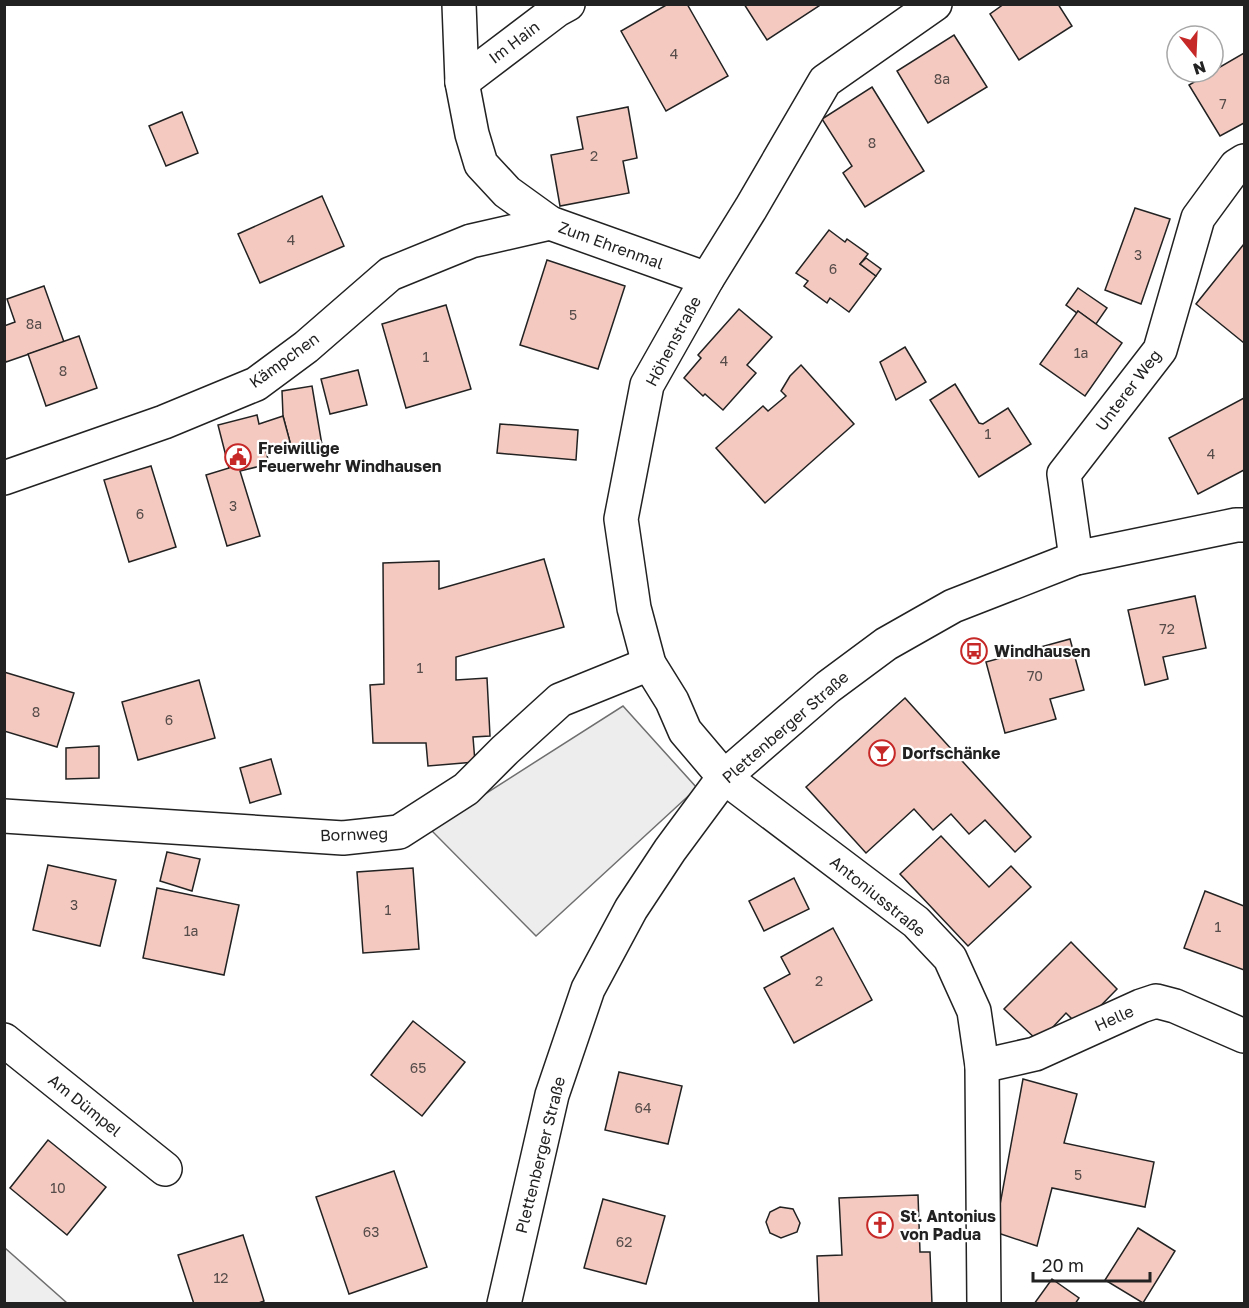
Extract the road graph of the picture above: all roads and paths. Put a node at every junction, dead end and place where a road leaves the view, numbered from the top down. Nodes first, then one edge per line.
1 (459, 4) edge
2 (568, 4) edge
3 (935, 4) edge
4 (462, 82) junction
5 (1245, 161) edge
6 (550, 223) junction
7 (707, 279) junction
8 (4, 478) edge
9 (1245, 525) edge
10 (1076, 558) junction
11 (649, 664) junction
12 (724, 777) junction
13 (4, 816) edge
14 (1245, 1036) edge
15 (4, 1040) edge
16 (982, 1066) junction
17 (165, 1169) dead end
18 (504, 1304) edge
19 (984, 1304) edge

1 - 4 street, Zum Ehrenmal
2 - 4 street, Im Hain
3 - 7 street, Höhenstraße
4 - 6 street, Zum Ehrenmal
5 - 10 street, Unterer Weg
6 - 7 street, Zum Ehrenmal
6 - 8 street, Kämpchen
7 - 11 street, Höhenstraße
9 - 10 street, Plettenberger Straße
10 - 12 street, Plettenberger Straße
11 - 12 street, Höhenstraße
11 - 13 street, Bornweg
12 - 16 street, Antoniusstraße
12 - 18 street, Plettenberger Straße
14 - 16 street, Helle
15 - 17 street, Am Dümpel
16 - 19 street, Antoniusstraße

